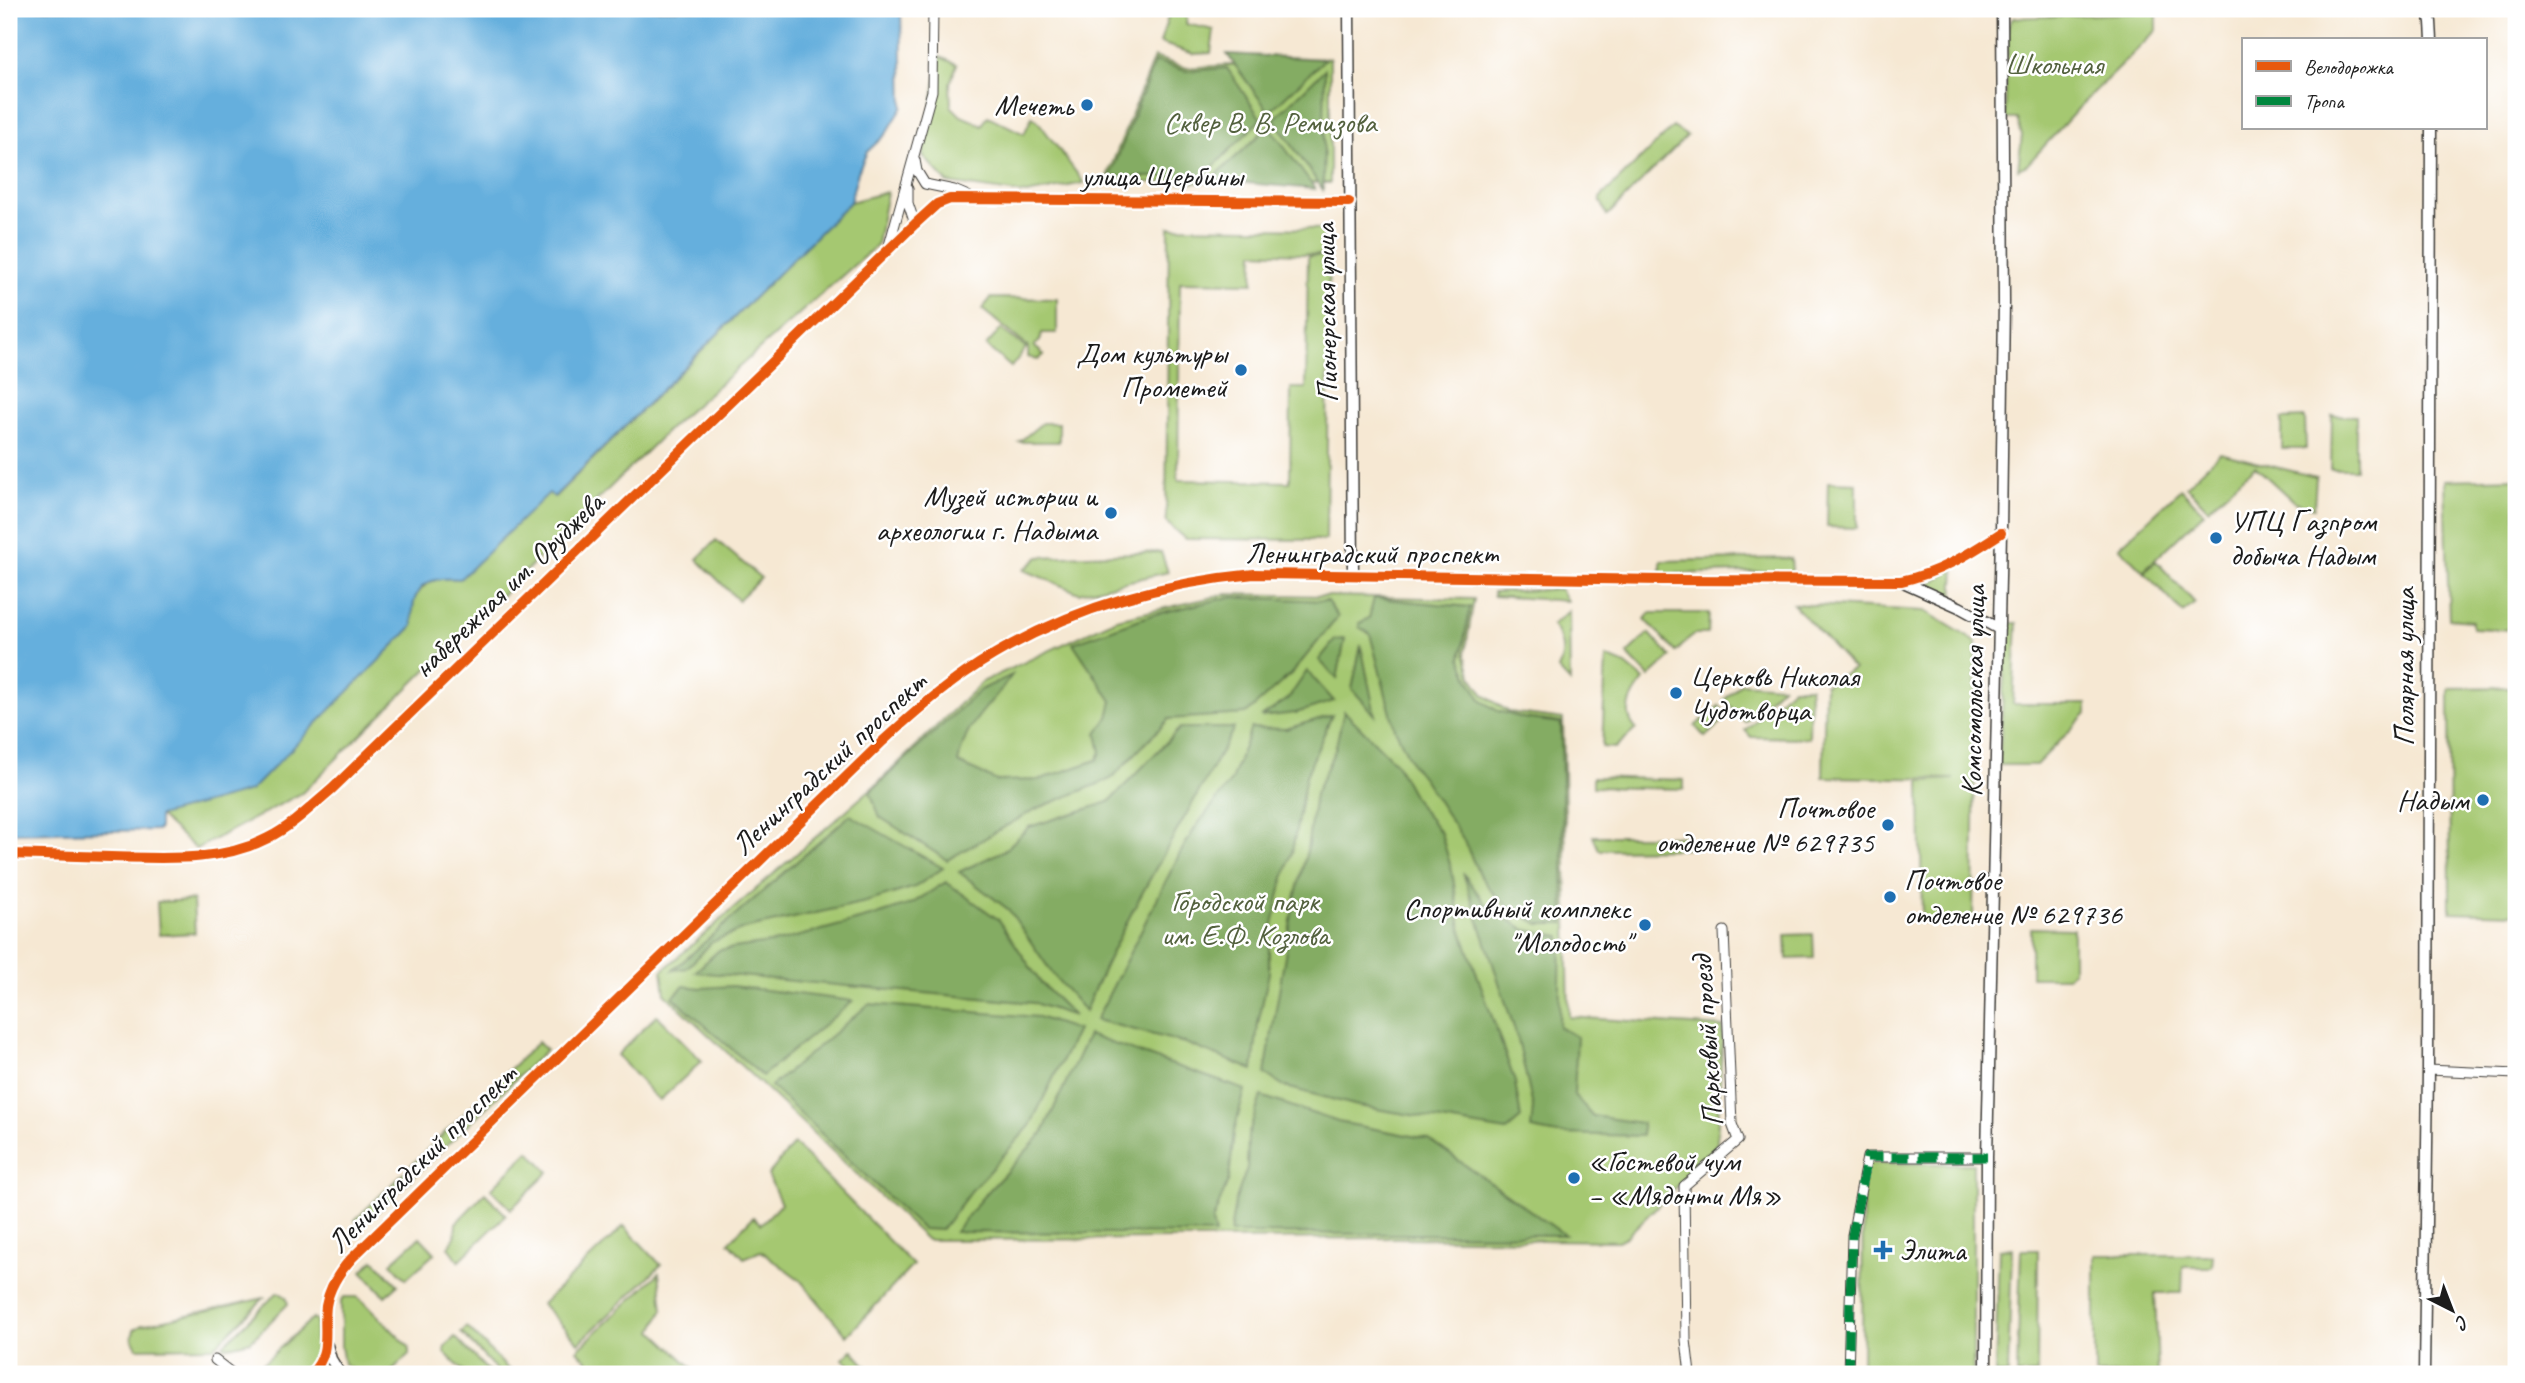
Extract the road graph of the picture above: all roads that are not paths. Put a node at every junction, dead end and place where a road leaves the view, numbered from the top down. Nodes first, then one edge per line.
1 (933, 9) edge
2 (1349, 9) edge
3 (2002, 9) edge
4 (2428, 9) edge
5 (2432, 38) edge
6 (2431, 130) edge
7 (915, 158) junction
8 (909, 179) junction
9 (975, 199) junction
10 (1349, 202) junction
11 (915, 224) junction
12 (888, 250) junction
13 (2001, 533) junction
14 (1353, 574) junction
15 (1901, 581) junction
16 (1999, 629) junction
17 (9, 854) edge
18 (1724, 931) dead end
19 (2428, 1070) junction
20 (2516, 1074) edge
21 (1987, 1157) junction
22 (327, 1345) junction
23 (215, 1360) dead end
24 (233, 1374) edge
25 (311, 1374) edge
26 (340, 1374) edge
27 (1690, 1374) edge
28 (1848, 1374) edge
29 (1986, 1374) edge
30 (2424, 1374) edge

1 - 7 street
2 - 10 street, Пионерская улица
3 - 13 street, Комсомольская улица
4 - 5 street
6 - 19 street, Полярная улица
7 - 8 street
7 - 9 street
8 - 11 street
8 - 12 street
9 - 10 street, улица Щербины
9 - 11 street, набережная им. Оруджева
10 - 14 street, Пионерская улица
11 - 12 street, набережная им. Оруджева
12 - 17 street, набережная им. Оруджева
13 - 15 street
13 - 16 street, Комсомольская улица
14 - 15 street, Ленинградский проспект
14 - 22 street, Ленинградский проспект
15 - 16 street
16 - 21 street, Комсомольская улица
18 - 27 street, Парковый проезд
19 - 20 street
19 - 30 street, Полярная улица
21 - 28 street
21 - 29 street, Комсомольская улица
22 - 25 street
22 - 26 street
23 - 24 street

